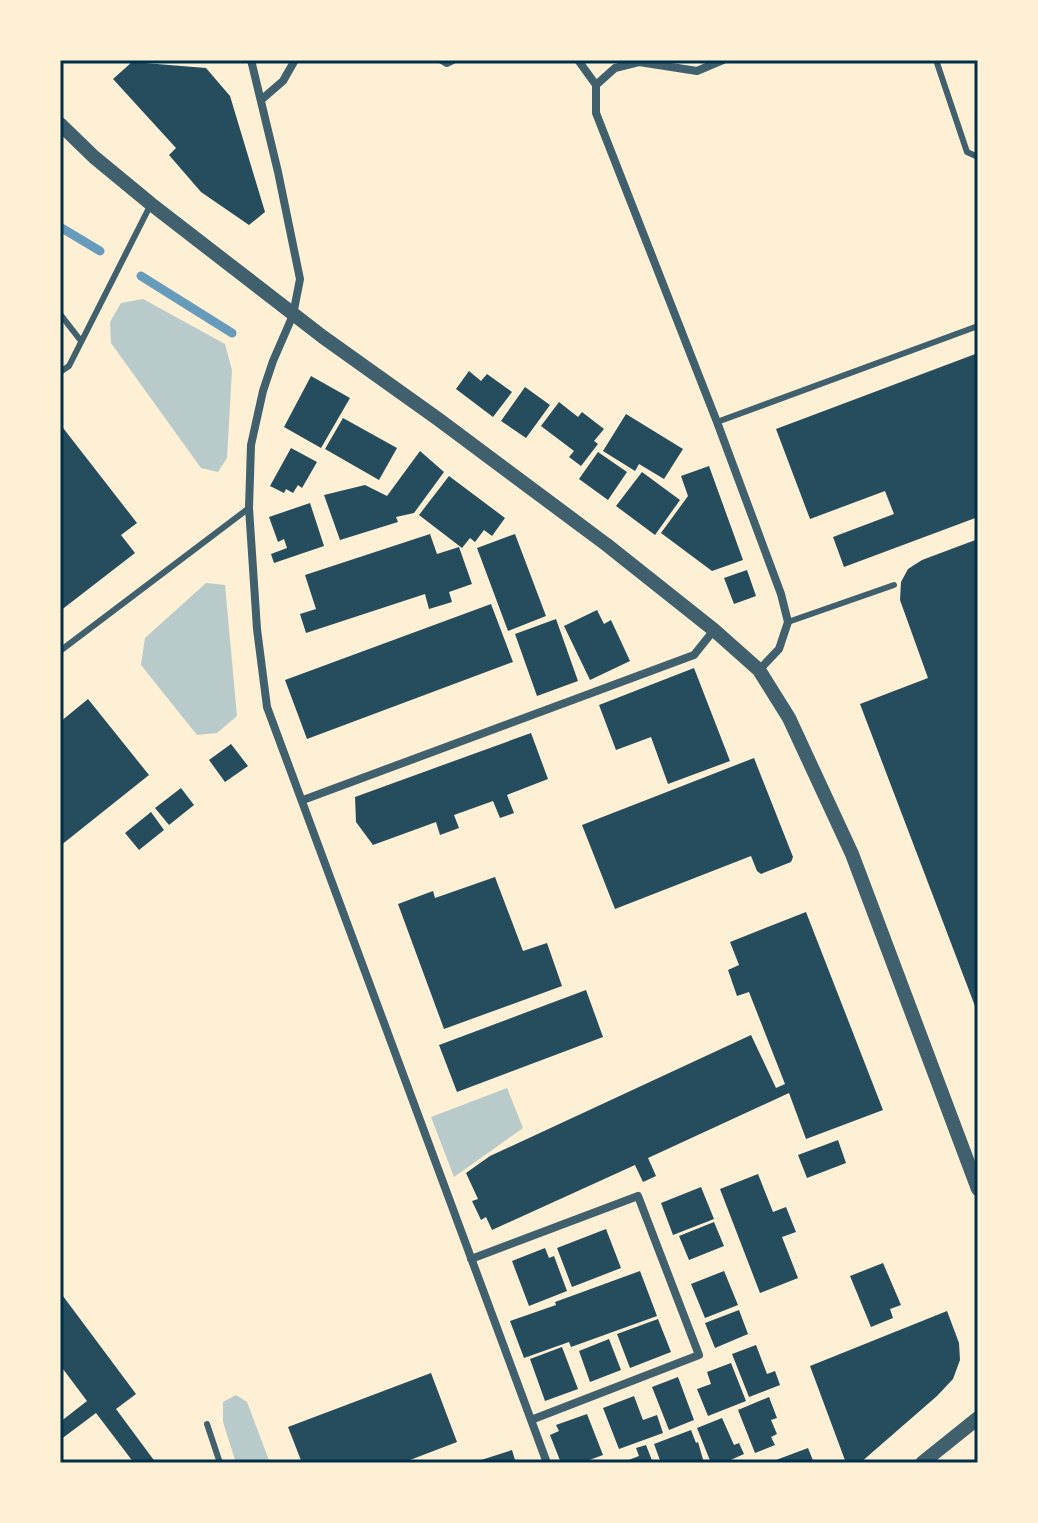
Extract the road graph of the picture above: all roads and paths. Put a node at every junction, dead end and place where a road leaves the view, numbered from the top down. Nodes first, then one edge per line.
1 (251, 60) edge
2 (295, 60) edge
3 (442, 60) edge
4 (453, 60) edge
5 (578, 60) edge
6 (723, 60) edge
7 (936, 60) edge
8 (596, 85) junction
9 (261, 100) junction
10 (60, 124) edge
11 (978, 157) edge
12 (151, 204) junction
13 (60, 314) edge
14 (293, 315) junction
15 (978, 326) edge
16 (81, 341) junction
17 (60, 372) edge
18 (717, 422) junction
19 (249, 508) junction
20 (894, 585) dead end
21 (788, 622) junction
22 (714, 630) junction
23 (60, 651) edge
24 (759, 670) junction
25 (303, 800) junction
26 (978, 1189) edge
27 (471, 1259) junction
28 (978, 1418) edge
29 (531, 1420) junction
30 (207, 1424) dead end
31 (220, 1463) edge
32 (547, 1463) edge
33 (922, 1463) edge

1 - 9 street
2 - 9 street
3 - 4 street
5 - 8 street
6 - 8 street
7 - 11 lane
8 - 18 street
9 - 14 street
10 - 12 street
12 - 14 street
12 - 16 lane
13 - 16 lane
14 - 19 street
14 - 22 street
15 - 18 lane
16 - 17 lane
18 - 21 street
19 - 23 lane
19 - 25 street
20 - 21 lane
21 - 24 street
22 - 24 street
22 - 25 street
24 - 26 street
25 - 27 street
27 - 29 street
27 - 29 street
28 - 33 street
29 - 32 street
30 - 31 lane

